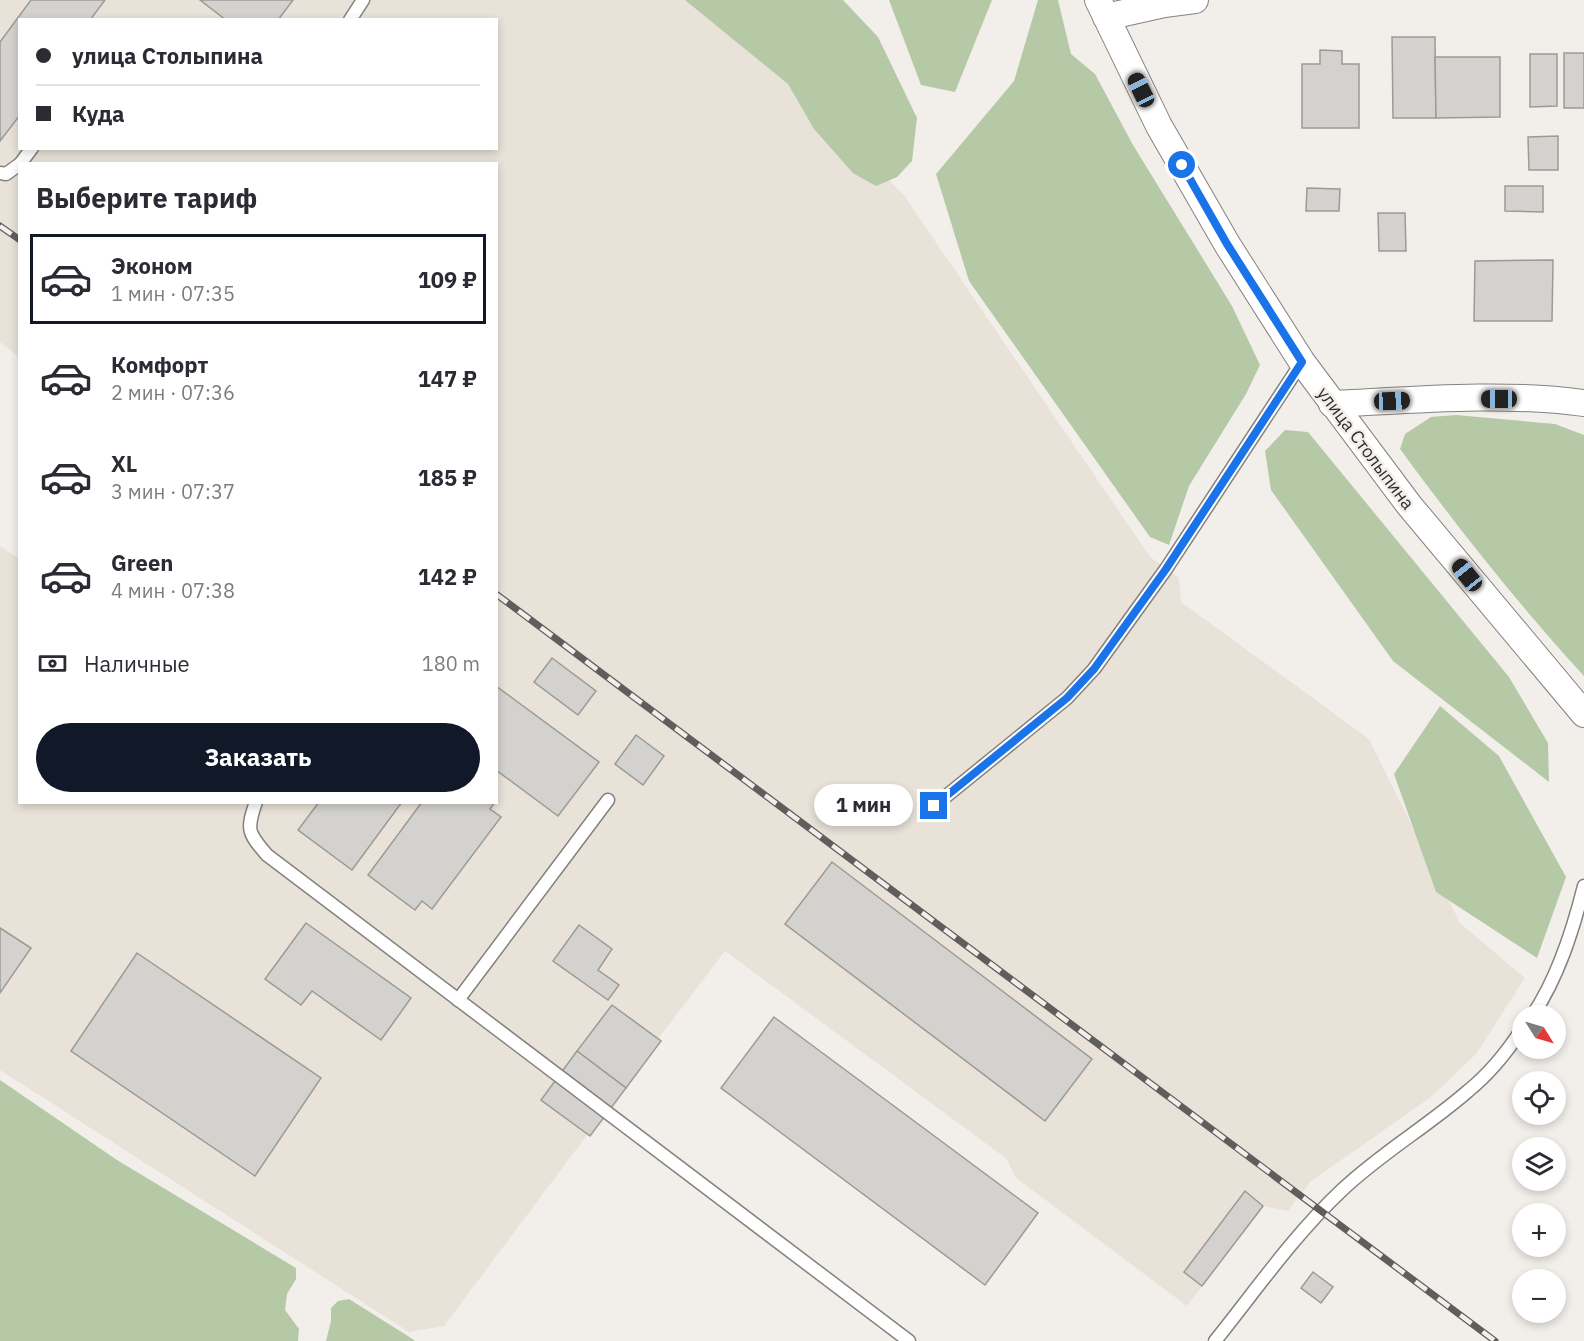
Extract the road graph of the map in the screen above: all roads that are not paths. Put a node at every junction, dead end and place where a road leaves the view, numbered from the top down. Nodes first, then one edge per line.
1 (363, 0) edge
2 (1195, 0) edge
3 (1102, 8) edge
4 (351, 18) edge
5 (18, 165) edge
6 (0, 173) edge
7 (1302, 362) junction
8 (1584, 403) edge
9 (1332, 404) junction
10 (1584, 714) edge
11 (608, 800) dead end
12 (255, 804) edge
13 (934, 806) dead end
14 (1584, 886) edge
15 (458, 1000) junction
16 (1540, 1005) edge
17 (1512, 1044) edge
18 (909, 1341) edge
19 (1215, 1341) edge

1 - 4 lane
2 - 3 street
3 - 7 street, улица Столыпина
5 - 6 lane
7 - 9 street, улица Столыпина
7 - 13 lane
8 - 9 street
9 - 10 street, улица Столыпина
11 - 15 lane
12 - 15 lane
14 - 16 lane
15 - 18 lane
17 - 19 lane

